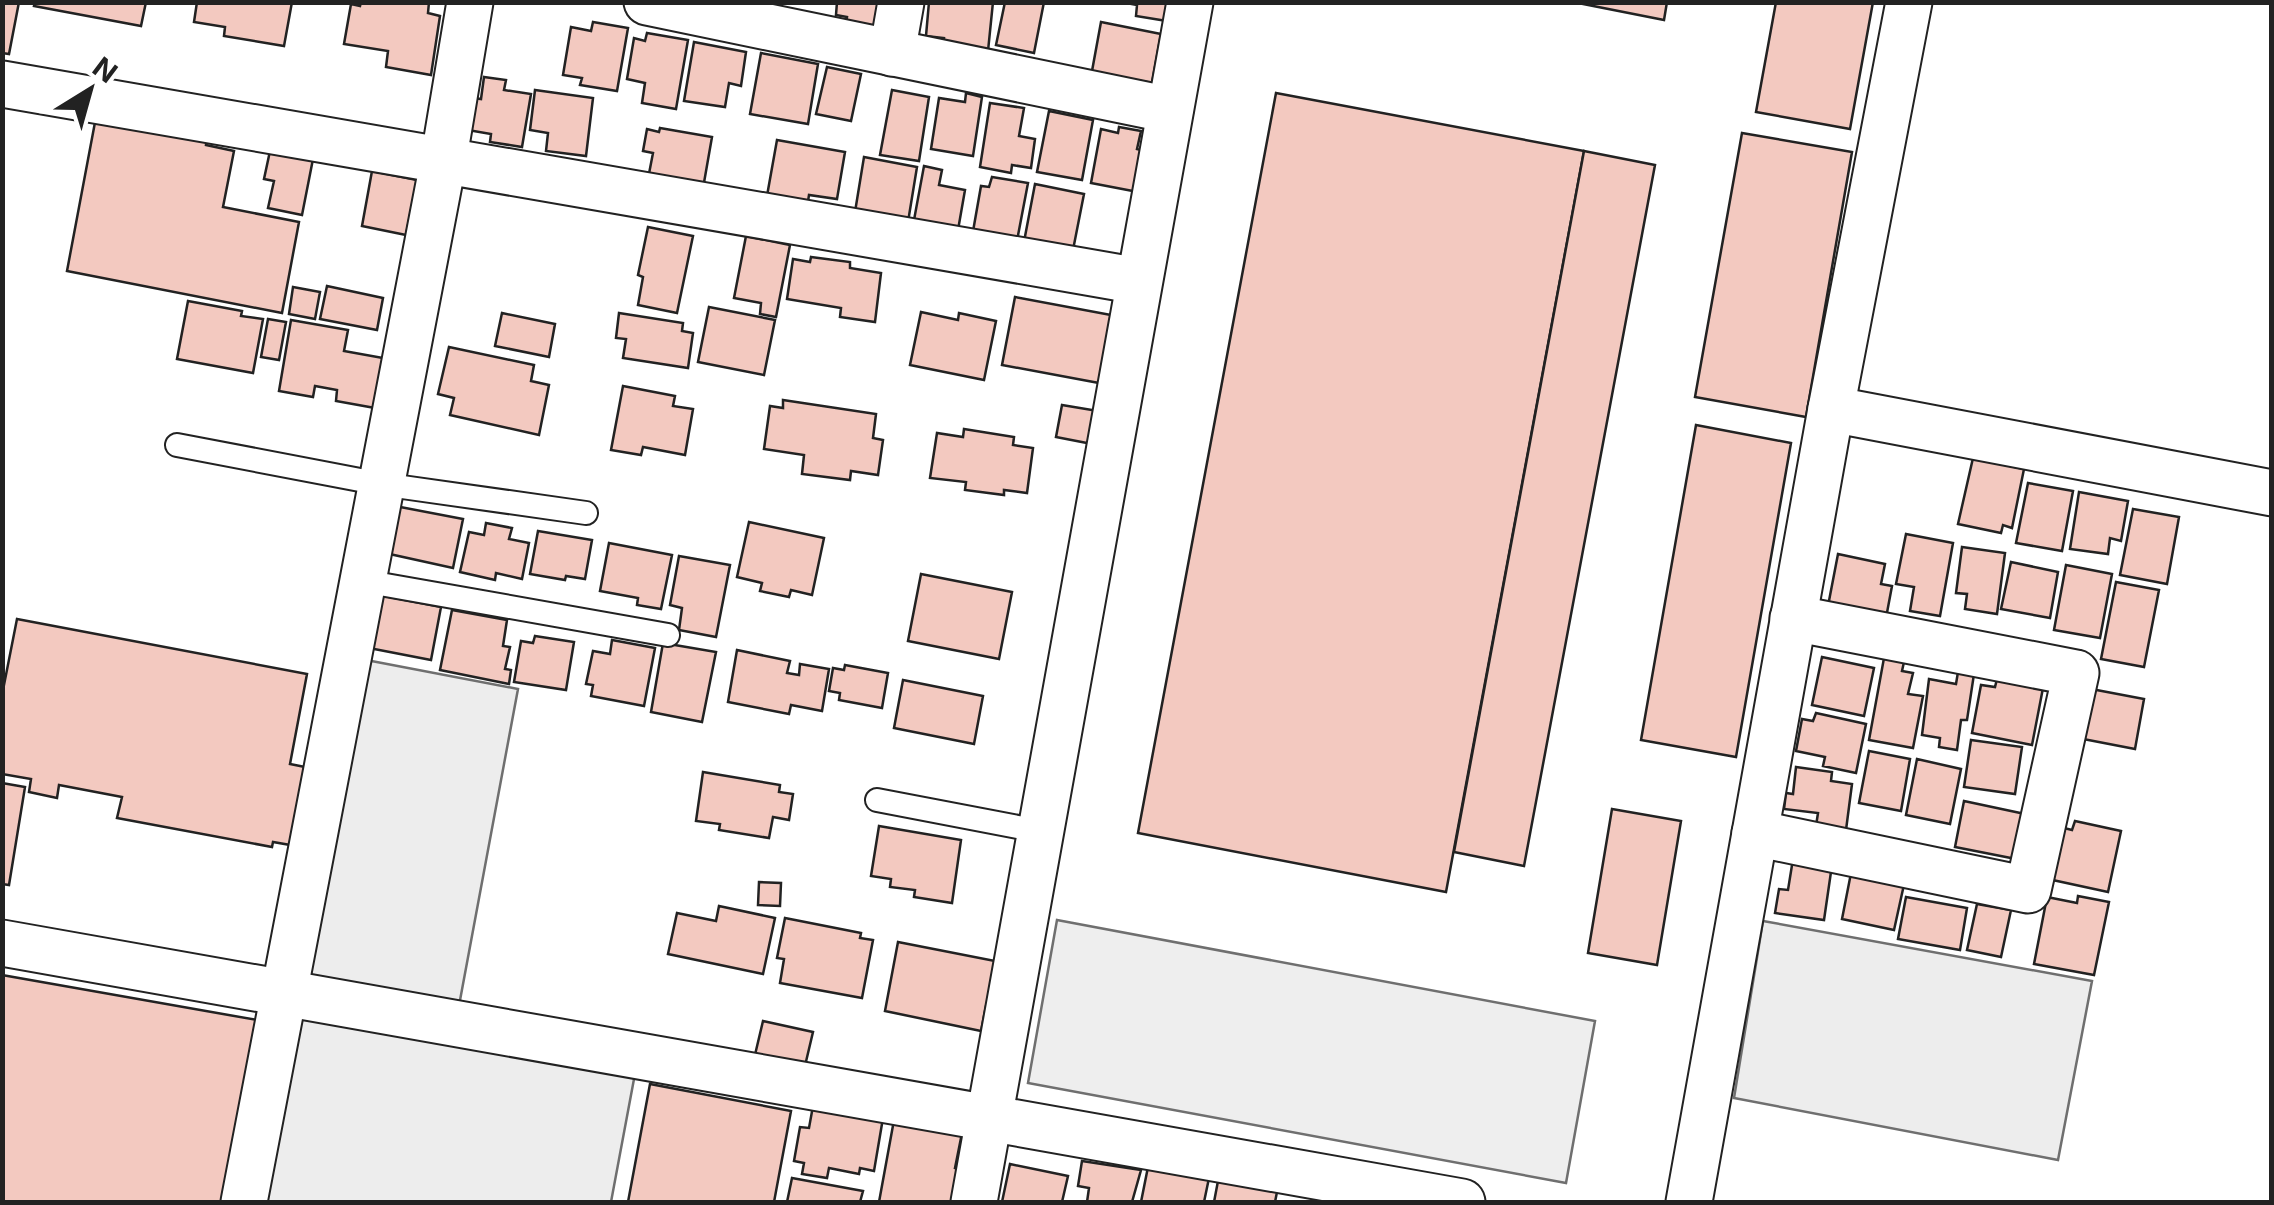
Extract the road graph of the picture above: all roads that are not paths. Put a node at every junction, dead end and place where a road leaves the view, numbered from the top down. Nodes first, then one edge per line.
1 (470, 2) edge
2 (647, 2) edge
3 (901, 2) edge
4 (1190, 2) edge
5 (1909, 2) edge
6 (892, 53) junction
7 (2, 84) edge
8 (1170, 110) junction
9 (444, 163) junction
10 (1139, 281) junction
11 (1831, 409) junction
12 (177, 446) dead end
13 (381, 484) junction
14 (2272, 493) edge
15 (586, 513) dead end
16 (363, 581) junction
17 (1793, 618) junction
18 (668, 635) dead end
19 (877, 800) dead end
20 (1039, 831) junction
21 (1755, 833) junction
22 (2, 942) edge
23 (284, 992) junction
24 (988, 1116) junction
25 (244, 1202) edge
26 (974, 1202) edge
27 (1462, 1202) edge
28 (1689, 1202) edge

1 - 9 street
2 - 6 street
3 - 6 street
4 - 8 street
5 - 11 street
6 - 8 street
7 - 9 street
8 - 10 street
9 - 10 street
9 - 13 street
10 - 20 street
11 - 14 street
11 - 17 street
12 - 13 lane
13 - 15 lane
13 - 16 street
16 - 18 lane
16 - 23 street
17 - 21 street
17 - 21 street
19 - 20 lane
20 - 24 street
21 - 28 street
22 - 23 street
23 - 24 street
23 - 25 street
24 - 26 street
24 - 27 street

